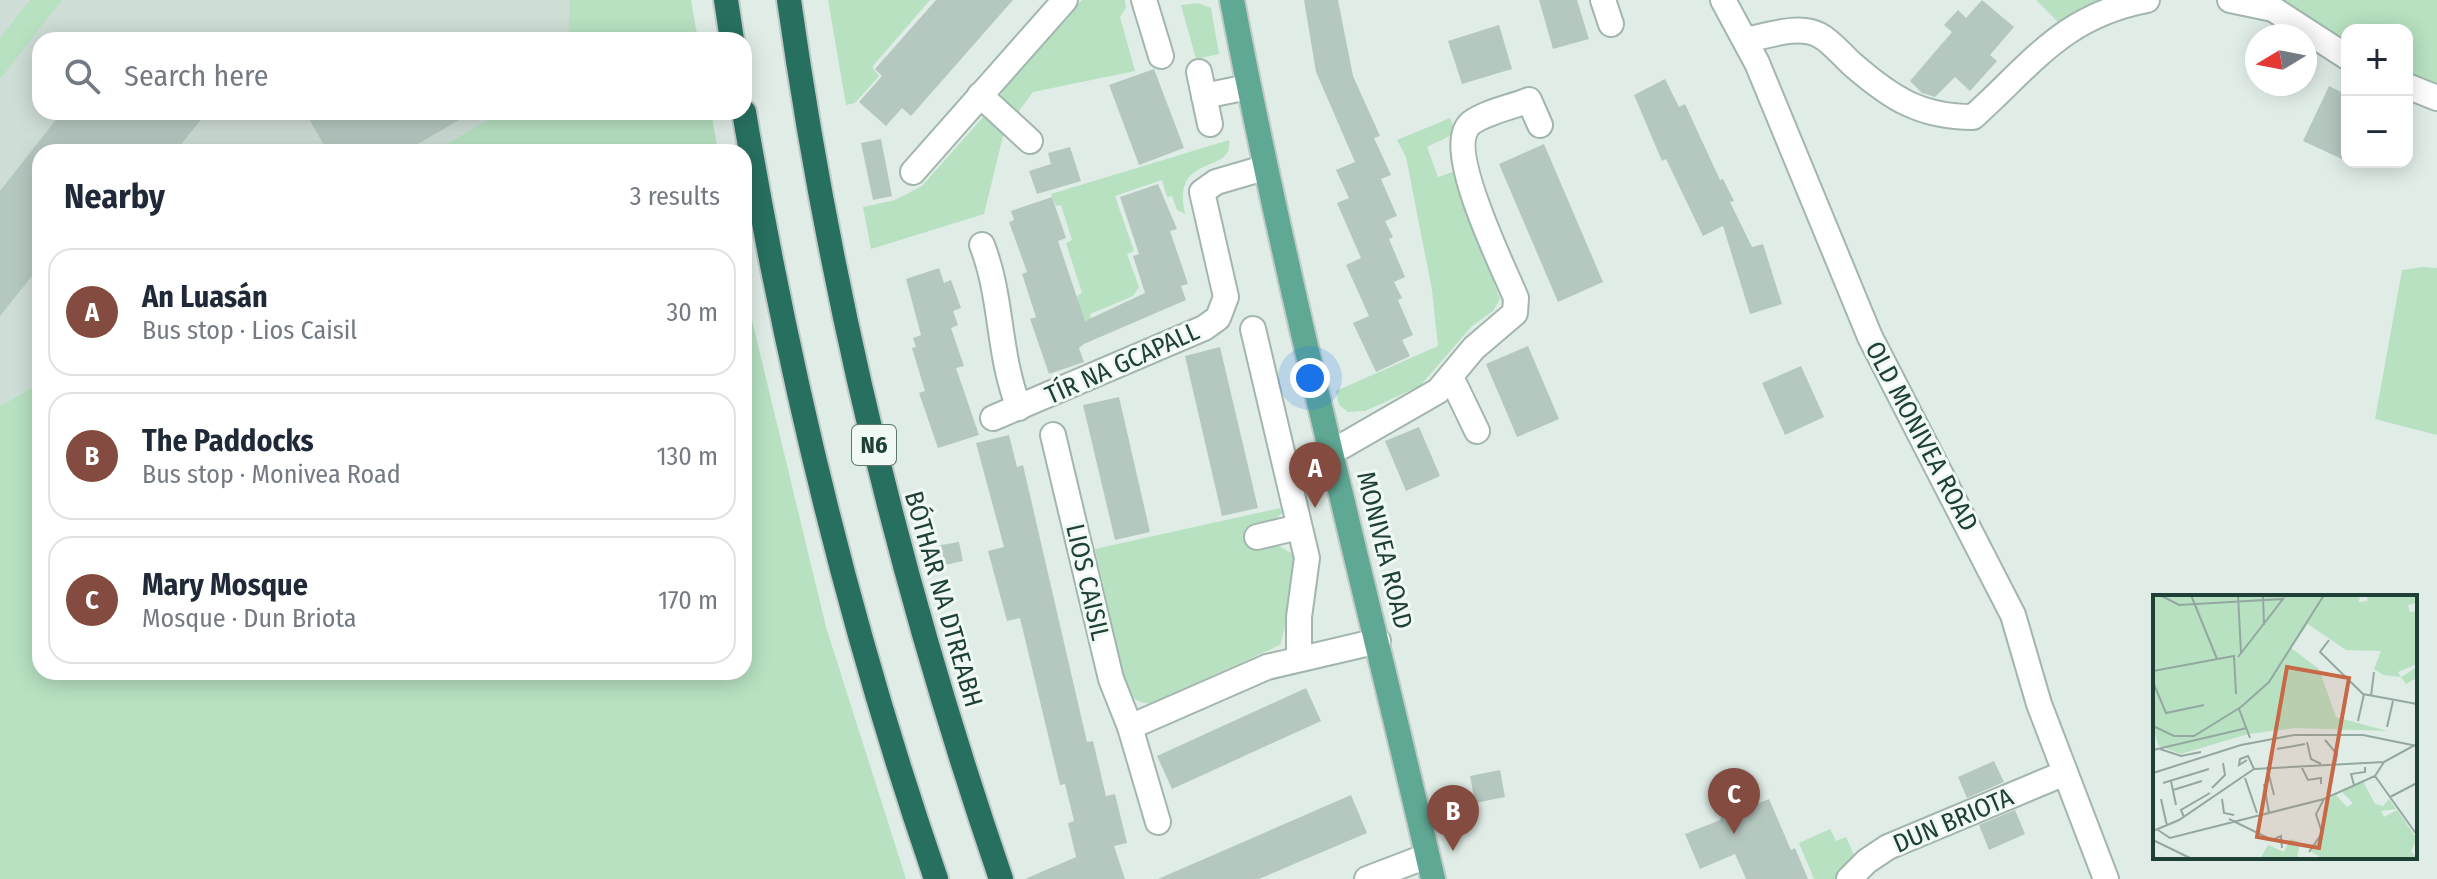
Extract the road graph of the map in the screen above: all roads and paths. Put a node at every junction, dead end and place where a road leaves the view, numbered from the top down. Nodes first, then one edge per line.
1 (726, 0) edge
2 (789, 0) edge
3 (1065, 0) edge
4 (1144, 0) edge
5 (1232, 0) edge
6 (1603, 0) edge
7 (1723, 0) edge
8 (2147, 0) edge
9 (2230, 0) edge
10 (1611, 24) dead end
11 (731, 32) edge
12 (1746, 40) junction
13 (2341, 53) edge
14 (1161, 56) dead end
15 (1199, 72) dead end
16 (1248, 87) junction
17 (2413, 88) edge
18 (980, 95) junction
19 (1204, 96) junction
20 (2437, 98) edge
21 (745, 120) edge
22 (1210, 124) dead end
23 (1540, 125) dead end
24 (1030, 141) dead end
25 (750, 144) edge
26 (752, 157) edge
27 (1264, 168) junction
28 (913, 172) dead end
29 (982, 245) dead end
30 (1253, 329) dead end
31 (1451, 377) junction
32 (1019, 408) junction
33 (993, 418) dead end
34 (1477, 431) dead end
35 (1053, 435) dead end
36 (1332, 452) junction
37 (1299, 527) junction
38 (1257, 537) dead end
39 (1378, 641) junction
40 (1299, 657) junction
41 (1130, 727) junction
42 (2065, 773) junction
43 (1158, 822) dead end
44 (1430, 868) edge
45 (936, 879) edge
46 (1001, 879) edge
47 (1367, 879) edge
48 (1849, 879) edge
49 (2106, 879) edge

1 - 11 highway
2 - 46 highway, BÓTHAR NA DTREABH / N6
3 - 18 street
4 - 14 street
5 - 16 main road, MONIVEA ROAD
6 - 10 street
7 - 12 street, OLD MONIVEA ROAD
8 - 12 street
9 - 13 street
12 - 42 street, OLD MONIVEA ROAD
15 - 19 street
16 - 19 street
16 - 27 main road, MONIVEA ROAD
17 - 20 street
18 - 24 street
18 - 28 street
19 - 22 street
21 - 25 highway, N6
23 - 31 street
26 - 45 highway, N6
27 - 32 street, TÍR NA GCAPALL
27 - 36 main road, MONIVEA ROAD
29 - 32 street, TÍR NA GCAPALL
30 - 37 street
31 - 34 street
31 - 36 street
32 - 33 street, TÍR NA GCAPALL
35 - 41 street, LIOS CAISIL
36 - 39 main road, MONIVEA ROAD
37 - 38 street
37 - 40 street
39 - 40 street
39 - 44 main road, MONIVEA ROAD
40 - 41 street
41 - 43 street, LIOS CAISIL
42 - 48 street, DUN BRIOTA
42 - 49 street, OLD MONIVEA ROAD
44 - 47 street

